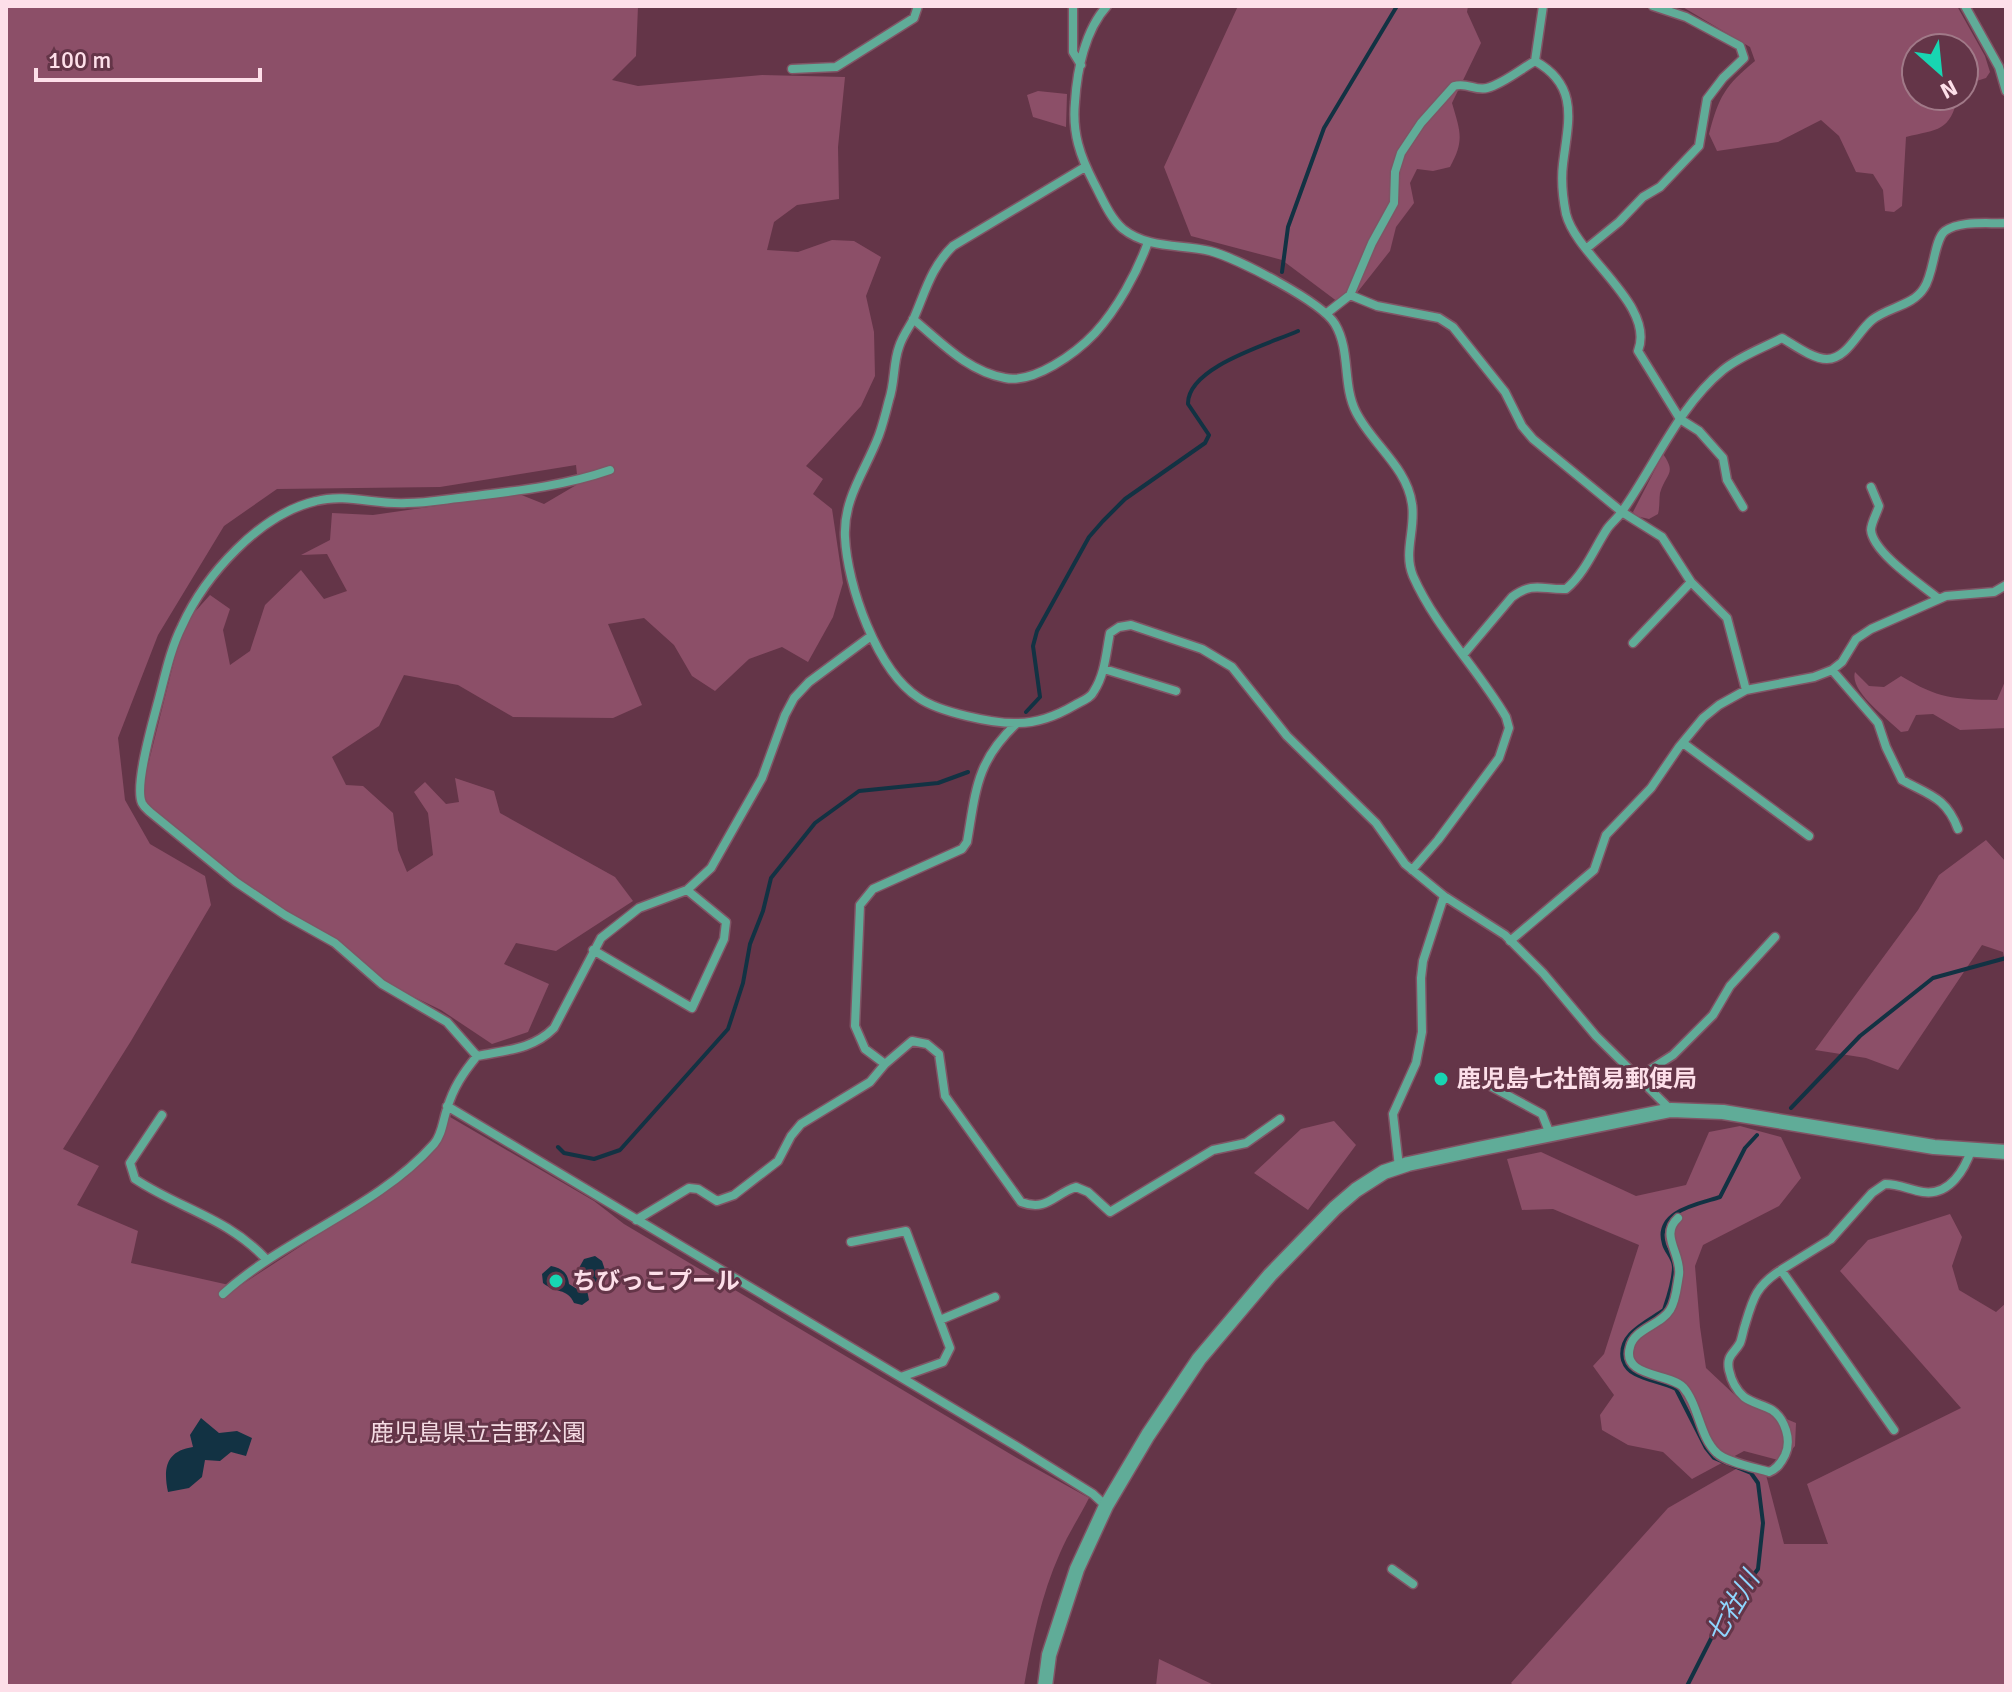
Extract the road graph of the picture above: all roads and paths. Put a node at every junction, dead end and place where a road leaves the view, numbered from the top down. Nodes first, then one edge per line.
1 (918, 6) edge
2 (1073, 6) edge
3 (1107, 6) edge
4 (1543, 6) edge
5 (1653, 6) edge
6 (1965, 6) edge
7 (1535, 61) junction
8 (1081, 65) junction
9 (792, 69) dead end
10 (2006, 91) edge
11 (1085, 167) junction
12 (2006, 223) edge
13 (1148, 242) junction
14 (1587, 248) junction
15 (1350, 295) junction
16 (1327, 313) junction
17 (913, 319) junction
18 (1680, 419) junction
19 (610, 470) dead end
20 (1871, 487) dead end
21 (1743, 507) dead end
22 (1622, 512) junction
23 (1691, 582) junction
24 (2006, 585) edge
25 (1939, 599) junction
26 (871, 636) junction
27 (1633, 643) dead end
28 (1463, 655) junction
29 (1104, 669) junction
30 (1832, 670) junction
31 (1746, 690) junction
32 (1176, 691) dead end
33 (1016, 724) junction
34 (1683, 743) junction
35 (1958, 829) dead end
36 (1809, 836) dead end
37 (1412, 870) junction
38 (687, 890) junction
39 (1444, 896) junction
40 (1775, 937) dead end
41 (1510, 941) junction
42 (593, 950) junction
43 (477, 1056) junction
44 (885, 1064) junction
45 (1637, 1078) junction
46 (1483, 1082) dead end
47 (447, 1106) junction
48 (1671, 1110) junction
49 (162, 1115) dead end
50 (1280, 1119) dead end
51 (1550, 1134) junction
52 (1972, 1148) junction
53 (2006, 1152) edge
54 (1399, 1167) junction
55 (1678, 1218) dead end
56 (636, 1220) junction
57 (851, 1242) dead end
58 (266, 1259) junction
59 (1781, 1270) junction
60 (223, 1294) dead end
61 (995, 1297) dead end
62 (940, 1320) junction
63 (901, 1377) junction
64 (1894, 1430) dead end
65 (1106, 1506) junction
66 (1392, 1569) dead end
67 (1413, 1584) dead end
68 (1045, 1686) edge

1 - 9 street
2 - 8 street
3 - 8 street
4 - 7 street
5 - 14 street
6 - 10 street
7 - 14 street
7 - 15 street
8 - 11 street
11 - 13 street
11 - 17 street
12 - 18 street
13 - 16 street
13 - 17 street
14 - 18 street
15 - 16 street
15 - 22 street
16 - 28 street
17 - 26 street
18 - 21 street
18 - 22 street
19 - 43 street
20 - 25 street
22 - 23 street
22 - 28 street
23 - 27 street
23 - 31 street
24 - 25 street
25 - 30 street
26 - 33 street
26 - 38 street
28 - 37 street
29 - 32 street
29 - 33 street
29 - 37 street
30 - 31 street
30 - 35 street
31 - 34 street
33 - 44 street
34 - 36 street
34 - 41 street
37 - 39 street
38 - 42 street
38 - 42 street
39 - 41 street
39 - 54 street
40 - 45 street
41 - 45 street
42 - 43 street
43 - 47 street
44 - 50 street
44 - 56 street
45 - 48 street
46 - 51 street
47 - 56 street
47 - 58 street
48 - 51 street
48 - 52 street
49 - 58 street
51 - 54 street
52 - 53 street
52 - 59 street
54 - 65 street
55 - 59 street
56 - 63 street
57 - 62 street
58 - 60 street
59 - 64 street
61 - 62 street
62 - 63 street
63 - 65 street
65 - 68 street
66 - 67 street

